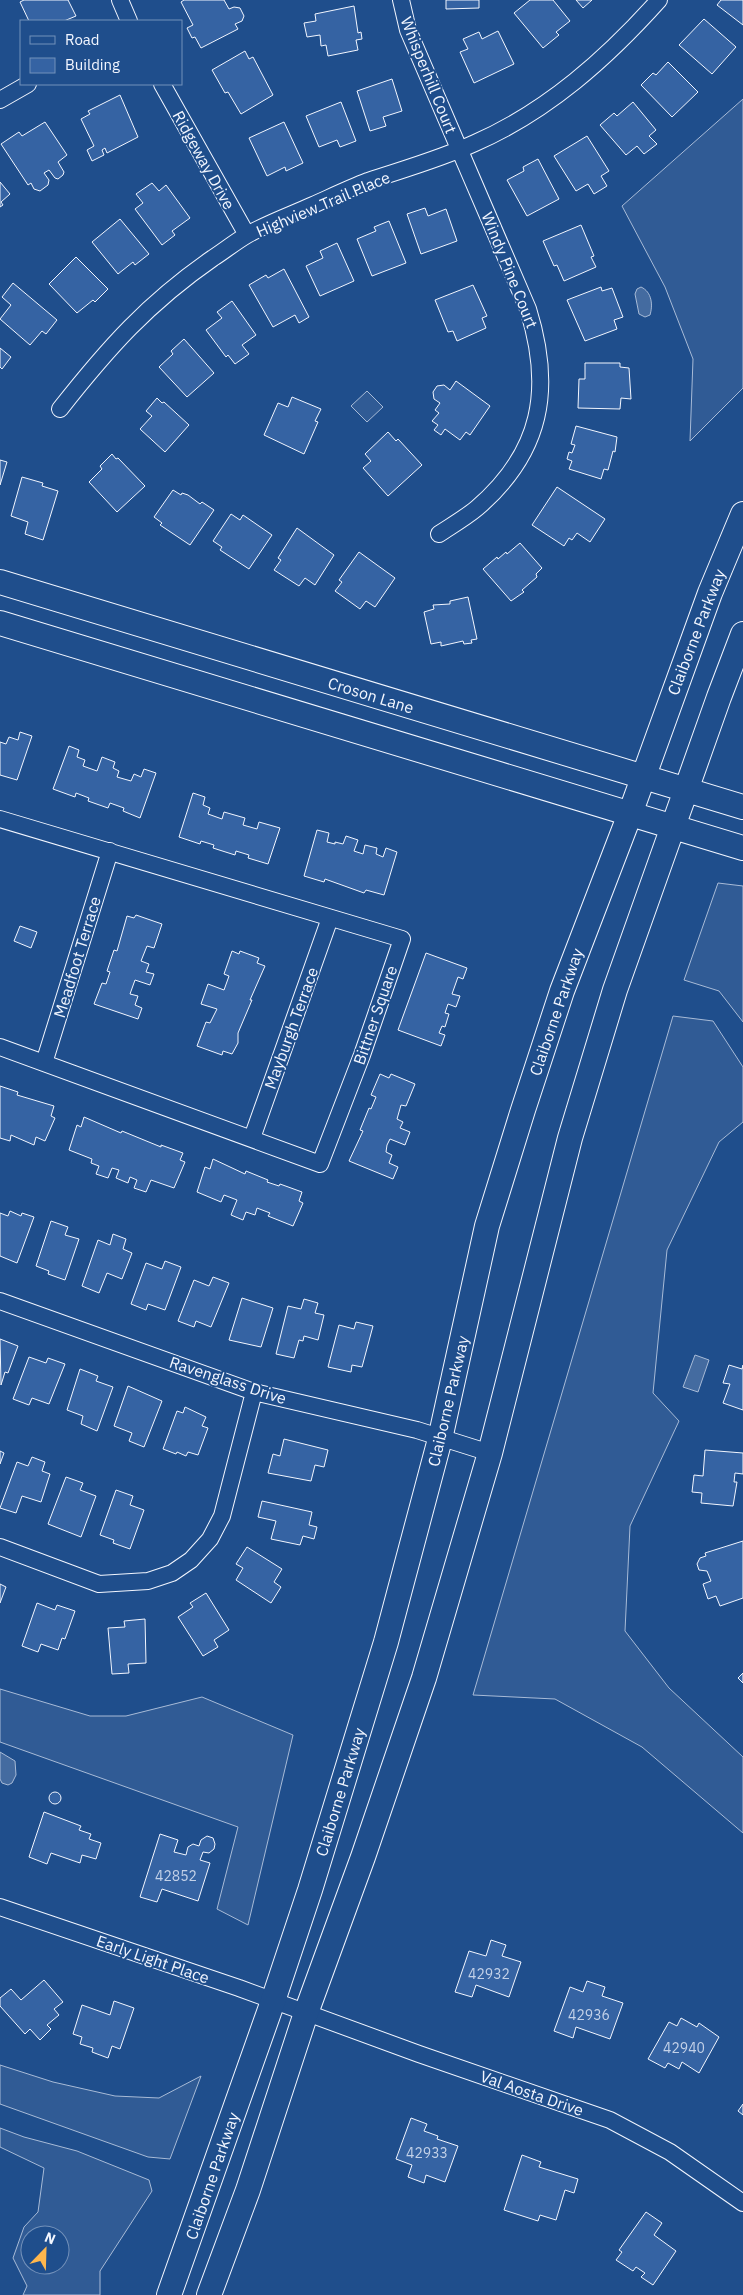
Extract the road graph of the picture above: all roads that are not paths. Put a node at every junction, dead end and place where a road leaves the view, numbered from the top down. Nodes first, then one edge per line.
1 (120, 0) edge
2 (401, 0) edge
3 (659, 0) edge
4 (129, 20) edge
5 (26, 85) edge
6 (163, 85) edge
7 (0, 100) edge
8 (459, 150) junction
9 (247, 235) junction
10 (60, 409) dead end
11 (743, 514) edge
12 (439, 534) dead end
13 (0, 582) edge
14 (0, 623) edge
15 (743, 634) edge
16 (642, 777) junction
17 (687, 789) junction
18 (743, 807) edge
19 (630, 814) junction
20 (0, 819) edge
21 (673, 828) junction
22 (743, 848) edge
23 (110, 852) junction
24 (330, 918) junction
25 (0, 1047) edge
26 (44, 1063) junction
27 (252, 1138) junction
28 (0, 1301) edge
29 (254, 1392) junction
30 (440, 1438) junction
31 (490, 1453) junction
32 (0, 1547) edge
33 (0, 1907) edge
34 (273, 2001) junction
35 (306, 2013) junction
36 (743, 2203) edge
37 (169, 2295) edge
38 (209, 2295) edge

1 - 4 street
2 - 8 street, Whisperhill Court
3 - 8 street, Highview Trail Place
5 - 7 street
6 - 9 street, Ridgeway Drive
8 - 9 street, Highview Trail Place
8 - 12 street, Windy Pine Court
9 - 10 street, Highview Trail Place
11 - 16 main road, Claiborne Parkway
13 - 16 main road, Croson Lane
14 - 19 main road
15 - 17 main road
16 - 17 main road, Croson Lane
16 - 19 main road, Claiborne Parkway
17 - 18 main road, Croson Lane
17 - 21 main road
19 - 21 main road
19 - 30 main road, Claiborne Parkway
20 - 23 street, Bittner Square
21 - 22 main road
21 - 31 main road
23 - 24 street, Bittner Square
23 - 26 street, Meadfoot Terrace
24 - 27 street, Mayburgh Terrace
24 - 27 street, Bittner Square
25 - 26 street, Bittner Square
26 - 27 street, Bittner Square
28 - 29 street, Ravenglass Drive
29 - 30 street, Ravenglass Drive
29 - 32 street
30 - 31 street, Ravenglass Drive
30 - 34 main road, Claiborne Parkway
31 - 35 main road
33 - 34 street, Early Light Place
34 - 35 street, Early Light Place
34 - 37 main road, Claiborne Parkway
35 - 36 street, Val Aosta Drive
35 - 38 main road

